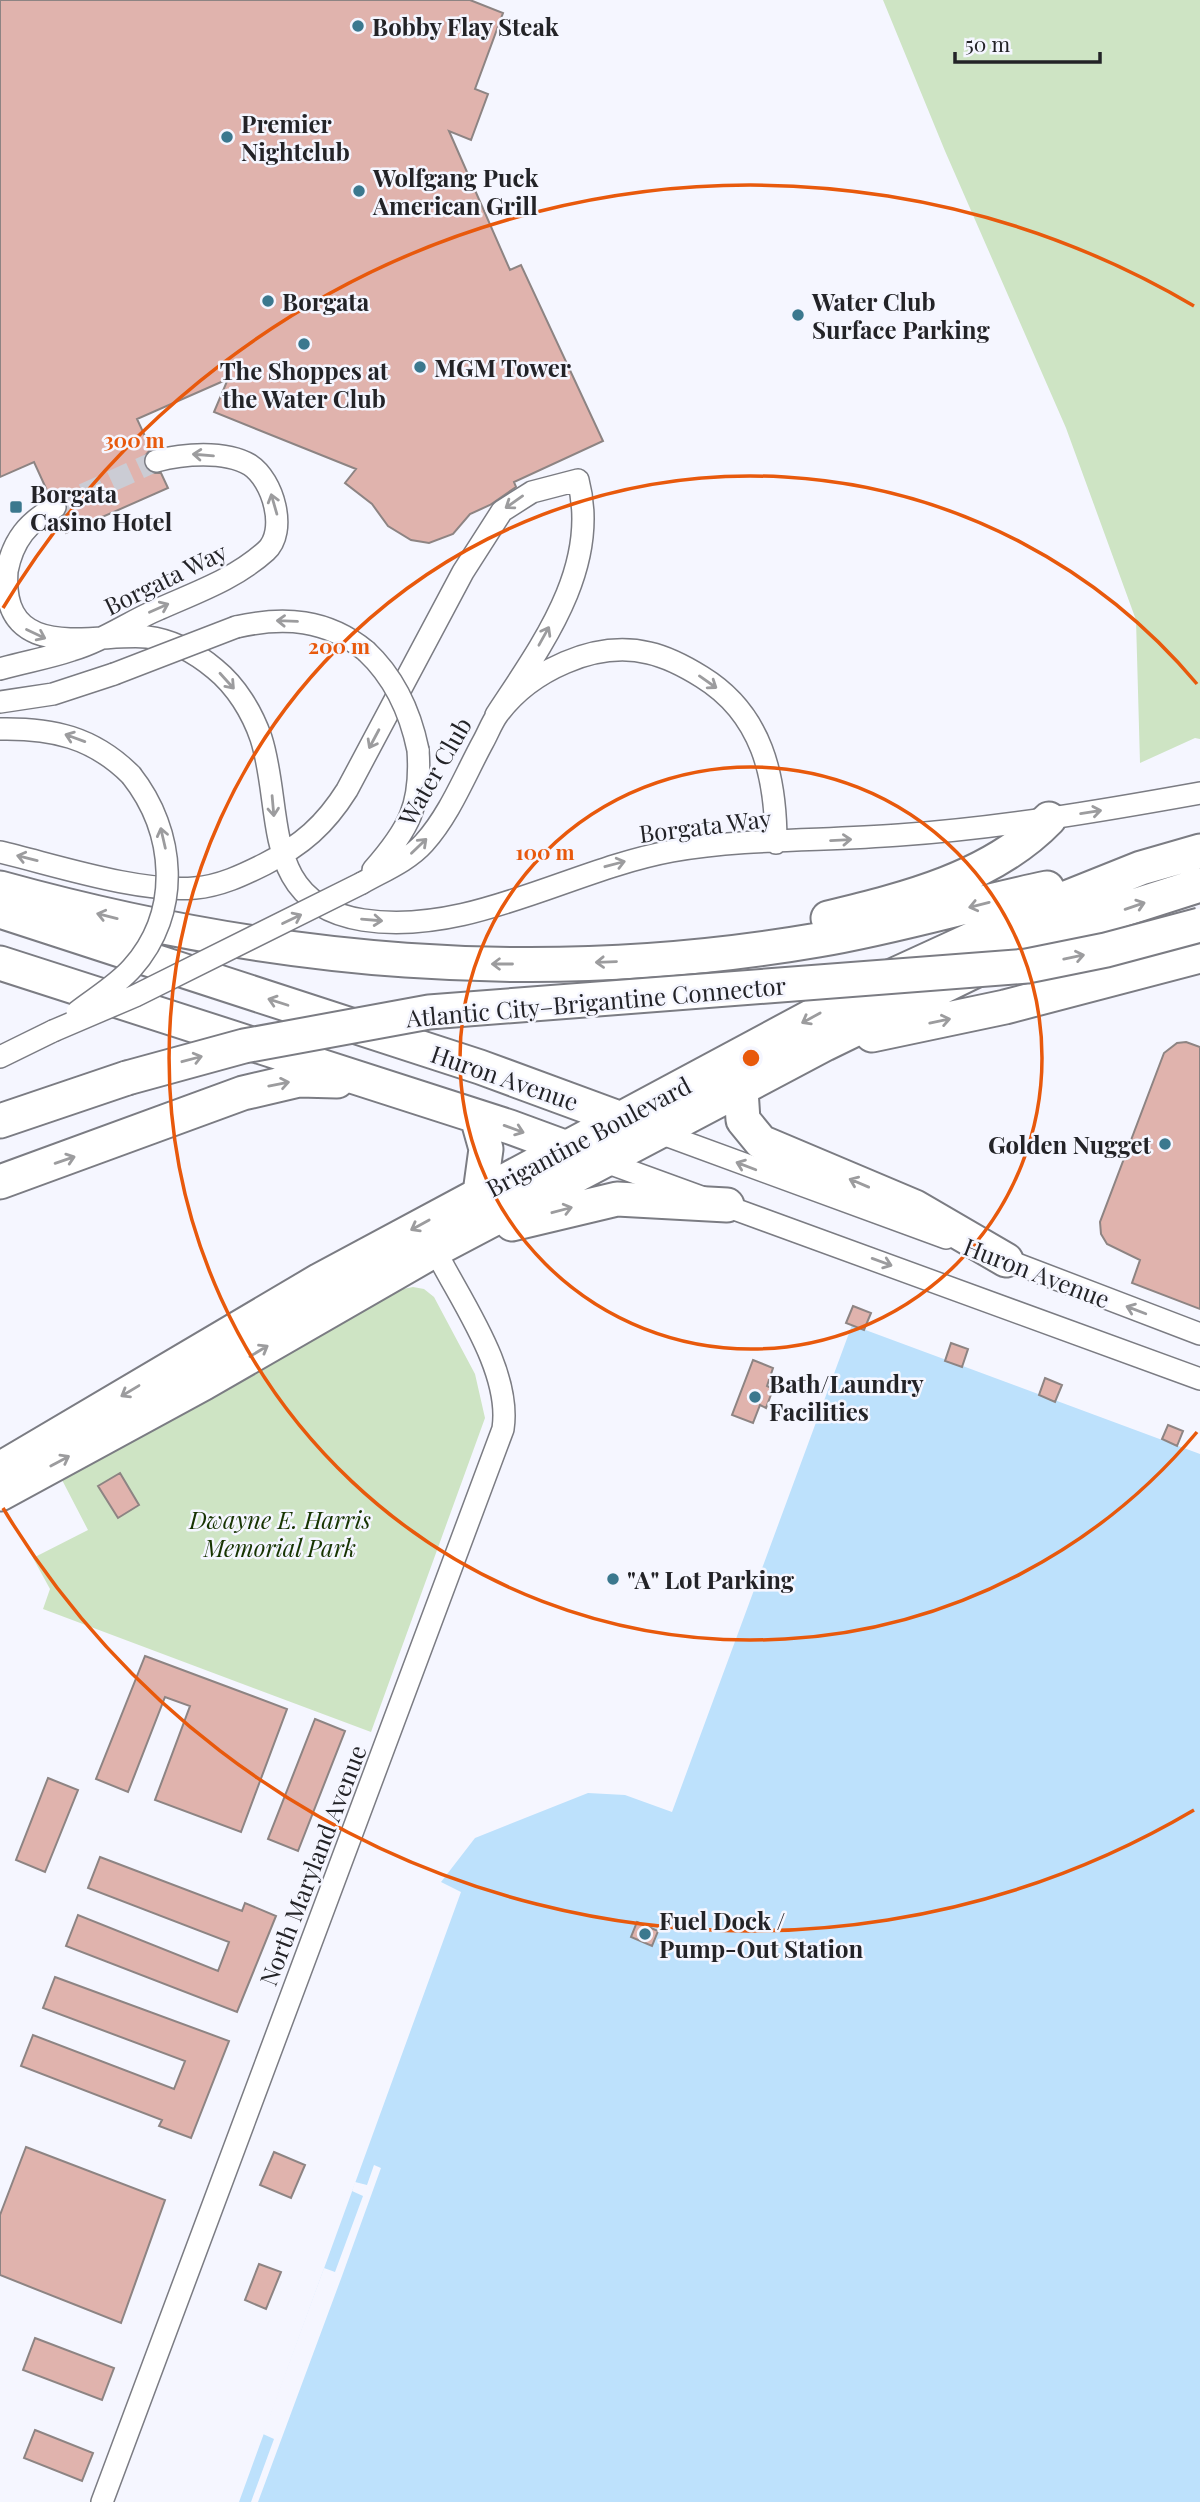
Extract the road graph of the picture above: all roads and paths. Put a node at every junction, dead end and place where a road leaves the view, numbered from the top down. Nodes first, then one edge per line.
1 (156, 461) tunnel mouth
2 (55, 507) tunnel mouth
3 (99, 640) junction
4 (0, 669) edge
5 (0, 702) edge
6 (496, 715) junction
7 (0, 729) edge
8 (1200, 793) edge
9 (1049, 819) junction
10 (776, 843) junction
11 (1200, 851) edge
12 (0, 852) edge
13 (282, 856) junction
14 (1141, 868) junction
15 (362, 883) junction
16 (1200, 885) edge
17 (0, 888) edge
18 (0, 911) edge
19 (1200, 925) edge
20 (0, 926) edge
21 (87, 940) junction
22 (1200, 956) edge
23 (643, 960) junction
24 (0, 963) edge
25 (53, 1031) junction
26 (825, 1044) junction
27 (5, 1055) edge
28 (375, 1084) junction
29 (741, 1090) junction
30 (477, 1117) junction
31 (621, 1119) junction
32 (0, 1121) edge
33 (657, 1132) junction
34 (565, 1147) junction
35 (600, 1160) junction
36 (0, 1182) edge
37 (480, 1193) junction
38 (727, 1205) junction
39 (442, 1246) junction
40 (1006, 1260) junction
41 (1200, 1334) edge
42 (196, 1370) junction
43 (1200, 1379) edge
44 (0, 1469) edge
45 (0, 1494) edge
46 (102, 2502) edge

3 -> 1 street, Borgata Way
2 -> 3 street, Borgata Way
3 - 4 street, Borgata Way
3 -> 13 street, Borgata Way
15 -> 5 street, bridge
6 -> 10 street, Water Club
6 -> 13 street
15 -> 6 street, Water Club
25 -> 7 street, bridge
9 -> 8 street, Borgata Way
10 -> 9 street, Borgata Way
9 - 23 main road
13 -> 10 street, Borgata Way
11 - 14 main road, Brigantine Boulevard
13 -> 12 street
14 -> 23 main road, Atlantic City–Brigantine Connector
14 -> 31 main road, Brigantine Boulevard
25 -> 15 street, Water Club, bridge
26 -> 16 main road, Brigantine Boulevard
23 -> 17 main road, Atlantic City–Brigantine Connector
18 - 21 main road, Huron Avenue
32 -> 19 main road, Atlantic City–Brigantine Connector, bridge
20 - 21 main road
31 -> 21 main road, Huron Avenue
26 -> 22 main road
24 - 28 main road, Huron Avenue
25 - 27 street, Water Club
26 - 29 main road, Brigantine Boulevard
28 - 30 main road, Huron Avenue
36 -> 28 main road
29 - 33 main road, Brigantine Boulevard
40 -> 29 main road
30 -> 34 main road, Huron Avenue
30 - 37 main road
31 - 33 main road, Huron Avenue
31 - 34 main road, Brigantine Boulevard
33 - 35 main road, Brigantine Boulevard
40 -> 33 street, Huron Avenue
34 - 35 main road, Huron Avenue
34 - 37 main road, Brigantine Boulevard
35 - 38 street, Huron Avenue
35 - 39 main road, Brigantine Boulevard
37 -> 42 main road, Brigantine Boulevard
39 -> 38 main road
38 -> 43 street, Huron Avenue
42 -> 39 main road, Brigantine Boulevard
39 - 46 street, North Maryland Avenue
41 -> 40 street, Huron Avenue
42 -> 44 main road, Brigantine Boulevard
45 -> 42 main road, Brigantine Boulevard

